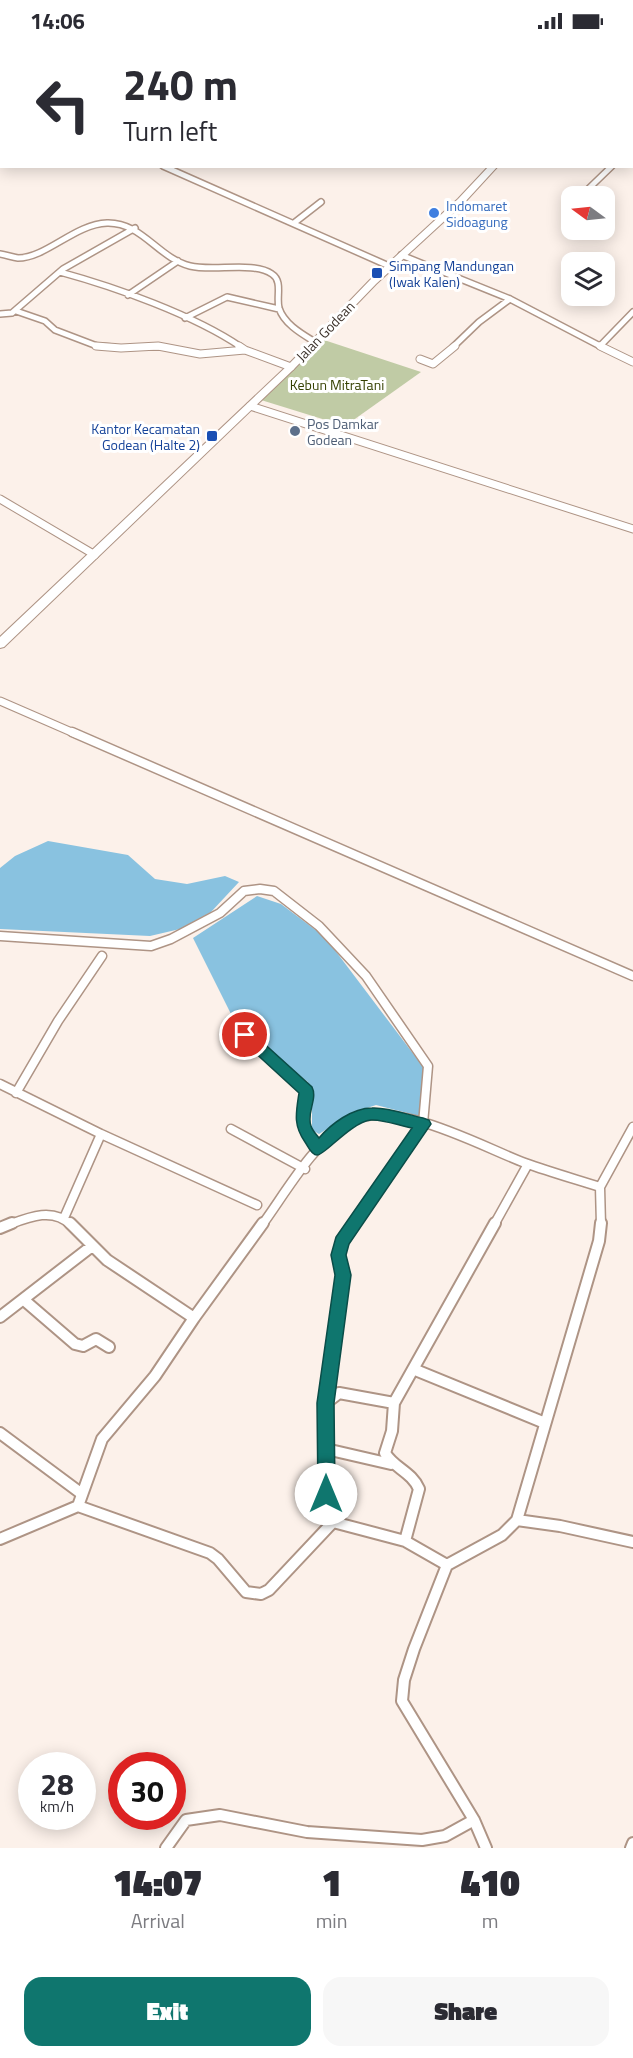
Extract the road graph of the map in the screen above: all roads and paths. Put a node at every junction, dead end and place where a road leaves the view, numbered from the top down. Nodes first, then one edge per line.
1 (168, 168) edge
2 (492, 168) edge
3 (610, 168) edge
4 (591, 186) edge
5 (321, 202) dead end
6 (294, 223) junction
7 (135, 228) junction
8 (0, 254) edge
9 (401, 255) junction
10 (178, 261) junction
11 (390, 266) junction
12 (60, 272) junction
13 (128, 295) junction
14 (510, 299) junction
15 (279, 309) junction
16 (16, 311) junction
17 (633, 312) edge
18 (0, 314) edge
19 (185, 318) junction
20 (315, 342) junction
21 (600, 346) junction
22 (245, 350) junction
23 (420, 359) dead end
24 (633, 362) edge
25 (291, 367) junction
26 (250, 405) junction
27 (0, 499) edge
28 (633, 529) edge
29 (95, 555) junction
30 (0, 644) edge
31 (0, 700) edge
32 (0, 936) edge
33 (102, 956) dead end
34 (633, 976) edge
35 (230, 1021) dead end
36 (0, 1084) edge
37 (16, 1093) junction
38 (423, 1124) junction
39 (633, 1127) edge
40 (231, 1129) dead end
41 (100, 1134) junction
42 (318, 1149) junction
43 (528, 1164) junction
44 (305, 1169) junction
45 (600, 1187) junction
46 (258, 1205) dead end
47 (64, 1218) junction
48 (1, 1227) edge
49 (93, 1246) junction
50 (24, 1300) junction
51 (0, 1317) edge
52 (194, 1318) junction
53 (109, 1347) dead end
54 (413, 1369) junction
55 (326, 1403) junction
56 (394, 1403) junction
57 (545, 1423) junction
58 (0, 1433) edge
59 (326, 1449) junction
60 (392, 1465) junction
61 (82, 1494) junction
62 (78, 1506) junction
63 (517, 1520) junction
64 (333, 1522) junction
65 (0, 1539) edge
66 (405, 1541) junction
67 (633, 1542) edge
68 (447, 1564) junction
69 (471, 1815) junction
70 (633, 1843) edge
71 (166, 1848) edge
72 (486, 1848) edge
73 (631, 1848) edge

1 - 6 street
2 - 9 main road, Jalan Godean
3 - 4 street
5 - 6 street
6 - 11 street
7 - 8 street
7 - 10 street
7 - 12 street
9 - 11 main road, Jalan Godean
9 - 14 street
10 - 13 street
10 - 15 street
11 - 20 main road, Jalan Godean
12 - 13 street
12 - 16 street
13 - 19 street
14 - 21 street
14 - 23 street
15 - 19 street
15 - 20 street
16 - 18 street
16 - 22 street
17 - 21 street
19 - 22 street
20 - 25 main road, Jalan Godean
21 - 24 street
22 - 25 street
25 - 26 main road, Jalan Godean
26 - 28 street
26 - 29 main road, Jalan Godean
27 - 29 street
29 - 30 main road, Jalan Godean
31 - 34 street
32 - 38 street
33 - 37 street
35 - 42 street
36 - 37 street
37 - 41 street
38 - 42 street
38 - 43 street
38 - 55 street
39 - 45 street
40 - 44 street
41 - 46 street
41 - 47 street
42 - 44 street
43 - 45 street
43 - 54 street
44 - 52 street
45 - 57 street
47 - 48 street
47 - 49 street
49 - 50 street
49 - 52 street
50 - 51 street
50 - 53 street
52 - 61 street
54 - 56 street
54 - 57 street
55 - 56 street
55 - 59 street
56 - 60 street
57 - 63 street
58 - 61 street
59 - 60 street
59 - 64 street
60 - 66 street
61 - 62 street
62 - 64 street
62 - 65 street
63 - 67 street
63 - 68 street
64 - 66 street
66 - 68 street
68 - 69 street
69 - 71 street
69 - 72 street
70 - 73 street

